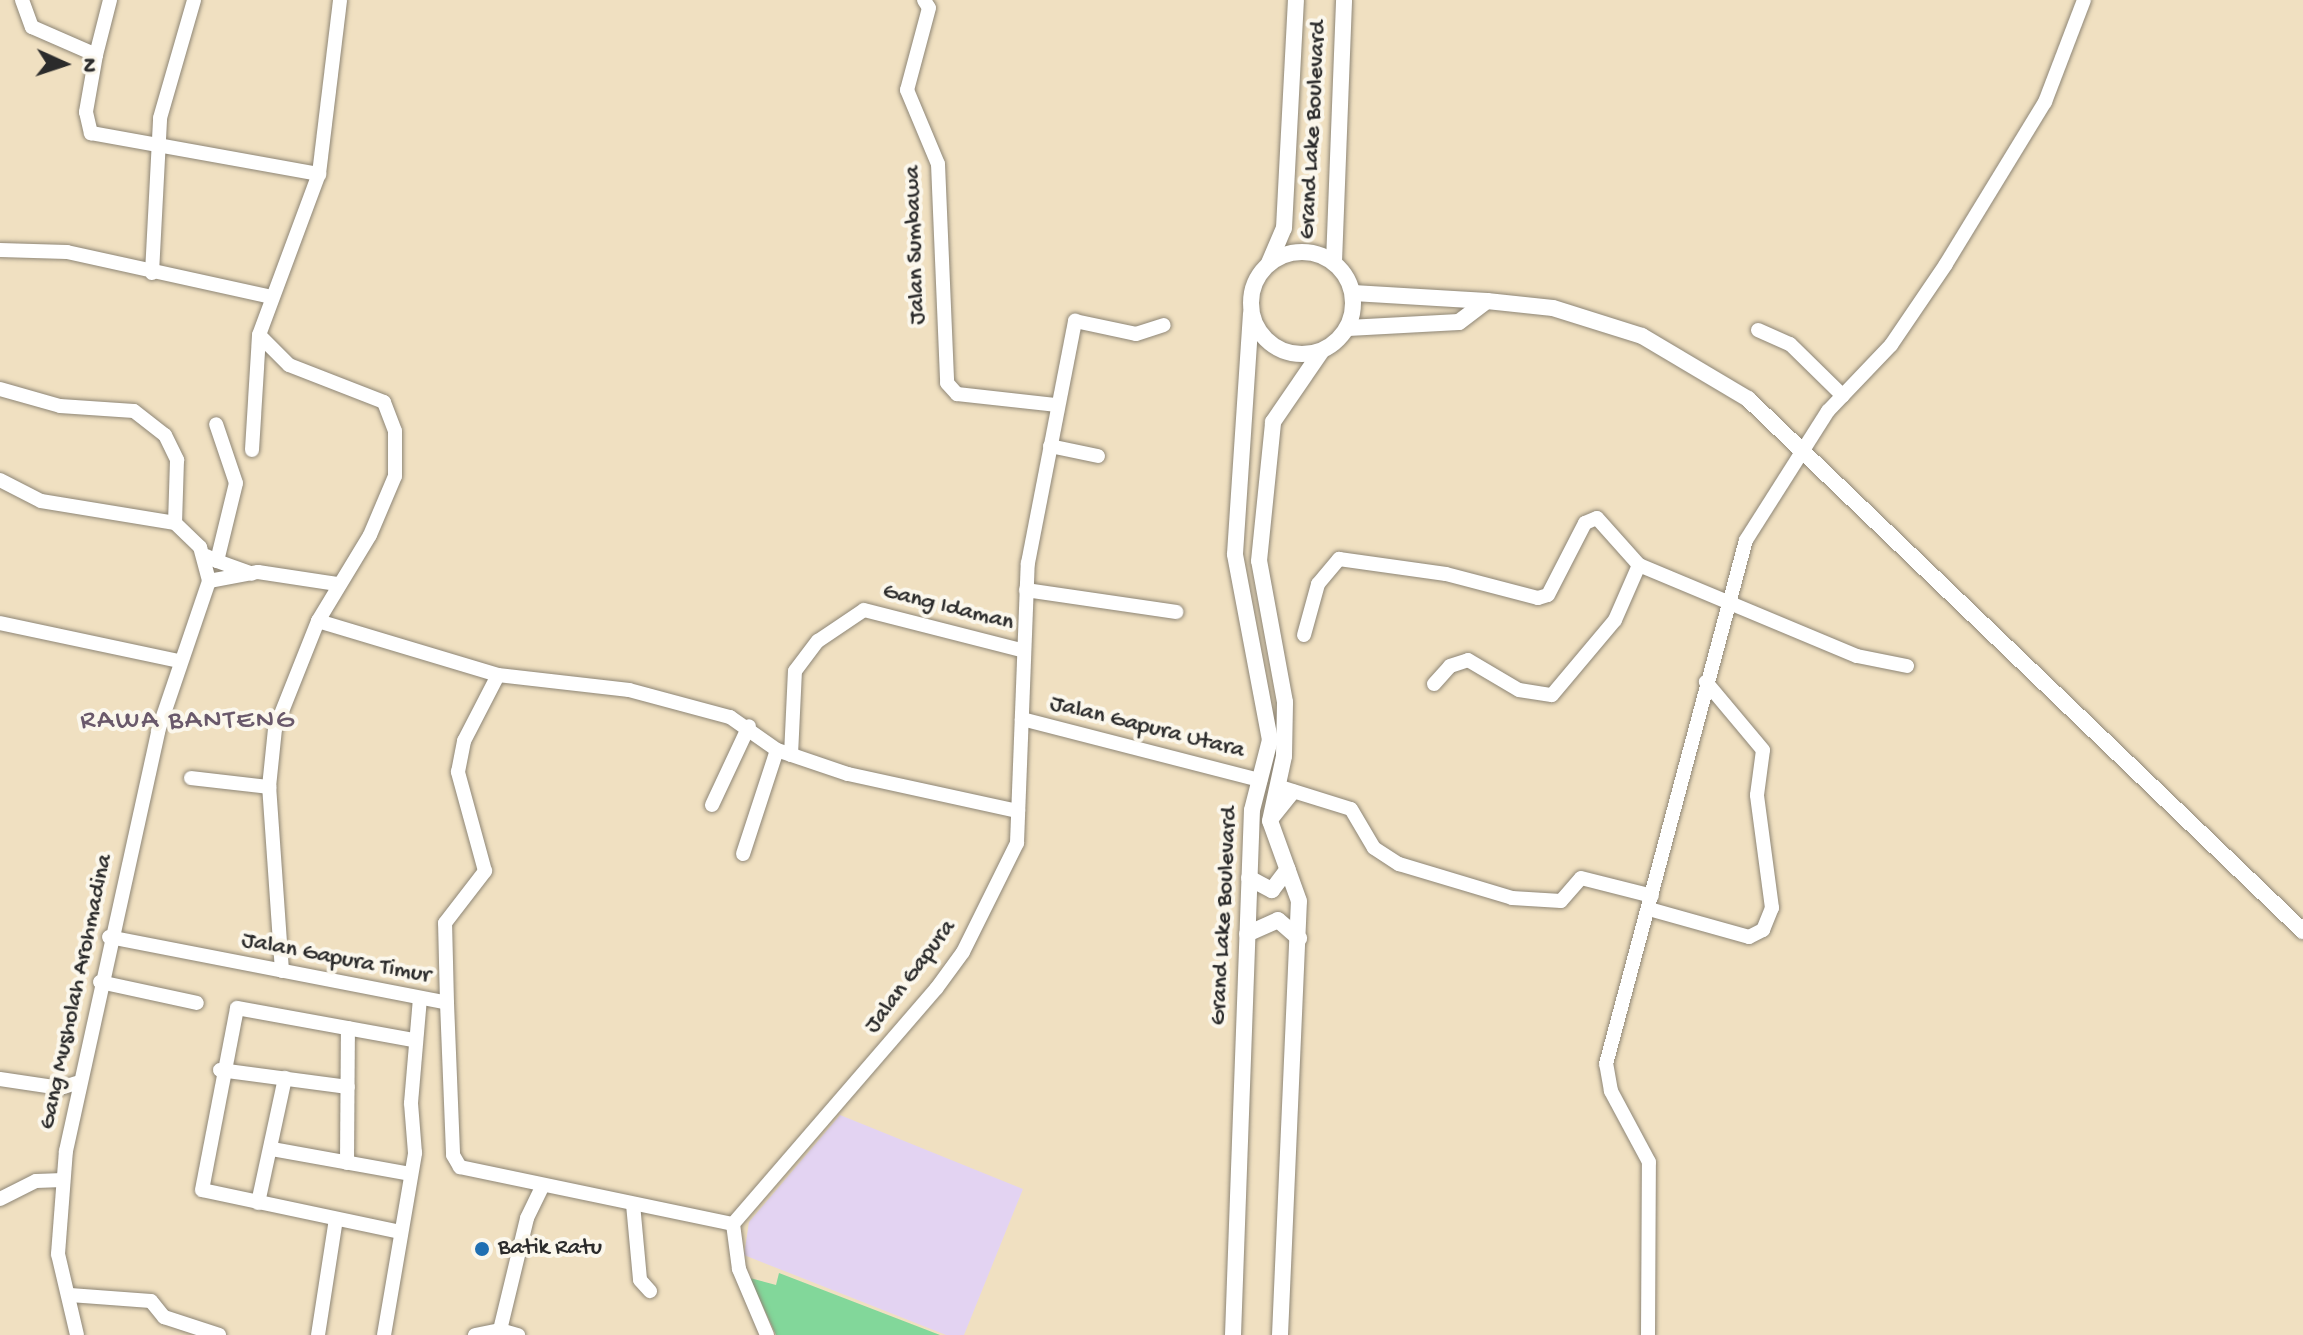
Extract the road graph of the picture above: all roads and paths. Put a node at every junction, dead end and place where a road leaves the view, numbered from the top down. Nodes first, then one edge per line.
1 (22, 0) edge
2 (110, 0) edge
3 (194, 0) edge
4 (340, 0) edge
5 (924, 0) edge
6 (1296, 0) edge
7 (1344, 0) edge
8 (2084, 0) edge
9 (96, 55) junction
10 (160, 147) junction
11 (319, 174) junction
12 (0, 250) edge
13 (1334, 262) junction
14 (1268, 264) junction
15 (152, 273) junction
16 (1353, 293) junction
17 (271, 297) junction
18 (1487, 301) junction
19 (1251, 314) junction
20 (1164, 325) dead end
21 (1348, 328) junction
22 (1758, 330) dead end
23 (259, 335) junction
24 (1321, 352) junction
25 (0, 389) edge
26 (1843, 396) junction
27 (1057, 405) junction
28 (216, 424) dead end
29 (1050, 446) junction
30 (252, 450) dead end
31 (1804, 453) junction
32 (1098, 456) dead end
33 (0, 480) edge
34 (175, 523) junction
35 (211, 559) junction
36 (1639, 565) junction
37 (252, 574) junction
38 (209, 581) junction
39 (337, 584) junction
40 (1026, 590) junction
41 (1727, 600) junction
42 (1176, 612) dead end
43 (318, 621) junction
44 (0, 623) edge
45 (1304, 635) dead end
46 (1021, 650) junction
47 (179, 661) junction
48 (1907, 666) dead end
49 (498, 675) junction
50 (1706, 682) junction
51 (1434, 684) dead end
52 (1022, 719) junction
53 (749, 726) junction
54 (784, 752) junction
55 (191, 778) dead end
56 (1268, 783) junction
57 (269, 787) junction
58 (1294, 791) junction
59 (712, 805) dead end
60 (1018, 811) junction
61 (1270, 821) junction
62 (743, 854) dead end
63 (1288, 869) junction
64 (1249, 878) junction
65 (1650, 902) junction
66 (2303, 931) edge
67 (1247, 934) junction
68 (109, 937) junction
69 (1299, 938) junction
70 (282, 971) junction
71 (100, 982) junction
72 (420, 998) junction
73 (197, 1003) dead end
74 (447, 1003) junction
75 (348, 1028) junction
76 (413, 1040) junction
77 (220, 1070) junction
78 (285, 1078) junction
79 (0, 1079) edge
80 (80, 1082) junction
81 (348, 1087) junction
82 (272, 1149) junction
83 (347, 1163) junction
84 (406, 1173) junction
85 (63, 1180) junction
86 (542, 1187) junction
87 (0, 1199) edge
88 (258, 1203) junction
89 (633, 1204) junction
90 (336, 1219) junction
91 (733, 1224) junction
92 (400, 1232) junction
93 (650, 1291) dead end
94 (70, 1295) junction
95 (500, 1330) junction
96 (77, 1335) edge
97 (219, 1335) edge
98 (318, 1335) edge
99 (384, 1335) edge
100 (475, 1335) edge
101 (518, 1335) edge
102 (767, 1335) edge
103 (1233, 1335) edge
104 (1280, 1335) edge
105 (1648, 1335) edge

1 - 9 street
2 - 9 street
3 - 10 street
4 - 11 street
5 - 27 street, Jalan Sumbawa
6 - 14 street, Grand Lake Boulevard
7 - 13 street, Grand Lake Boulevard
8 - 26 street
9 - 10 street
10 - 11 street
10 - 15 street
11 - 17 street
12 - 15 street
13 - 14 street
13 - 16 street
14 - 19 street
15 - 17 street
16 - 18 street
16 - 21 street
17 - 23 street
18 - 21 street
18 - 31 street
19 - 24 street
19 - 56 street, Grand Lake Boulevard
20 - 27 street, Jalan Gapura
21 - 24 street
22 - 26 street
23 - 30 street
23 - 39 street
24 - 56 street, Grand Lake Boulevard
25 - 34 street
26 - 31 street
27 - 29 street, Jalan Gapura
28 - 35 street
29 - 32 street
29 - 40 street, Jalan Gapura
31 - 41 street
31 - 66 street
33 - 34 street
34 - 35 street
35 - 37 street
35 - 38 street
36 - 41 street
36 - 45 street
36 - 51 street
37 - 38 street
37 - 39 street
38 - 47 street, Gang Musholah Arohmadina
39 - 43 street
40 - 42 street
40 - 46 street, Jalan Gapura
41 - 48 street
41 - 50 street
43 - 49 street
43 - 57 street
44 - 47 street
46 - 52 street, Jalan Gapura
46 - 54 street, Gang Idaman
47 - 68 street, Gang Musholah Arohmadina
49 - 53 street
49 - 74 street
50 - 65 street
50 - 65 street
52 - 56 street, Jalan Gapura Utara
52 - 60 street, Jalan Gapura
53 - 54 street
53 - 59 street
54 - 60 street
54 - 62 street
55 - 57 street
56 - 58 street, Jalan Gapura Utara
56 - 61 street, Grand Lake Boulevard
56 - 64 street, Grand Lake Boulevard
57 - 70 street
58 - 61 street
58 - 65 street, Jalan Gapura Utara
60 - 91 street, Jalan Gapura
61 - 63 street, Grand Lake Boulevard
63 - 64 street
63 - 69 street, Grand Lake Boulevard
64 - 67 street, Grand Lake Boulevard
65 - 105 street
67 - 69 street
67 - 103 street, Grand Lake Boulevard
68 - 70 street, Jalan Gapura Timur
68 - 71 street, Gang Musholah Arohmadina
69 - 104 street, Grand Lake Boulevard
70 - 72 street, Jalan Gapura Timur
71 - 73 street
71 - 80 street, Gang Musholah Arohmadina
72 - 74 street, Jalan Gapura Timur
72 - 76 street
74 - 86 street, Jalan Gapura Timur
75 - 76 street
75 - 77 street
75 - 81 street
76 - 84 street
77 - 78 street
77 - 88 street
78 - 81 street
78 - 82 street
79 - 80 street
80 - 85 street, Gang Musholah Arohmadina
81 - 83 street
82 - 83 street
82 - 88 street
83 - 84 street
84 - 92 street
85 - 87 street
85 - 94 street, Gang Musholah Arohmadina
86 - 89 street, Jalan Gapura Timur
86 - 95 street
88 - 90 street
89 - 91 street, Jalan Gapura Timur
89 - 93 street
90 - 92 street
90 - 98 street
91 - 102 street
92 - 99 street
94 - 96 street, Gang Musholah Arohmadina
94 - 97 street
95 - 100 street
95 - 101 street

